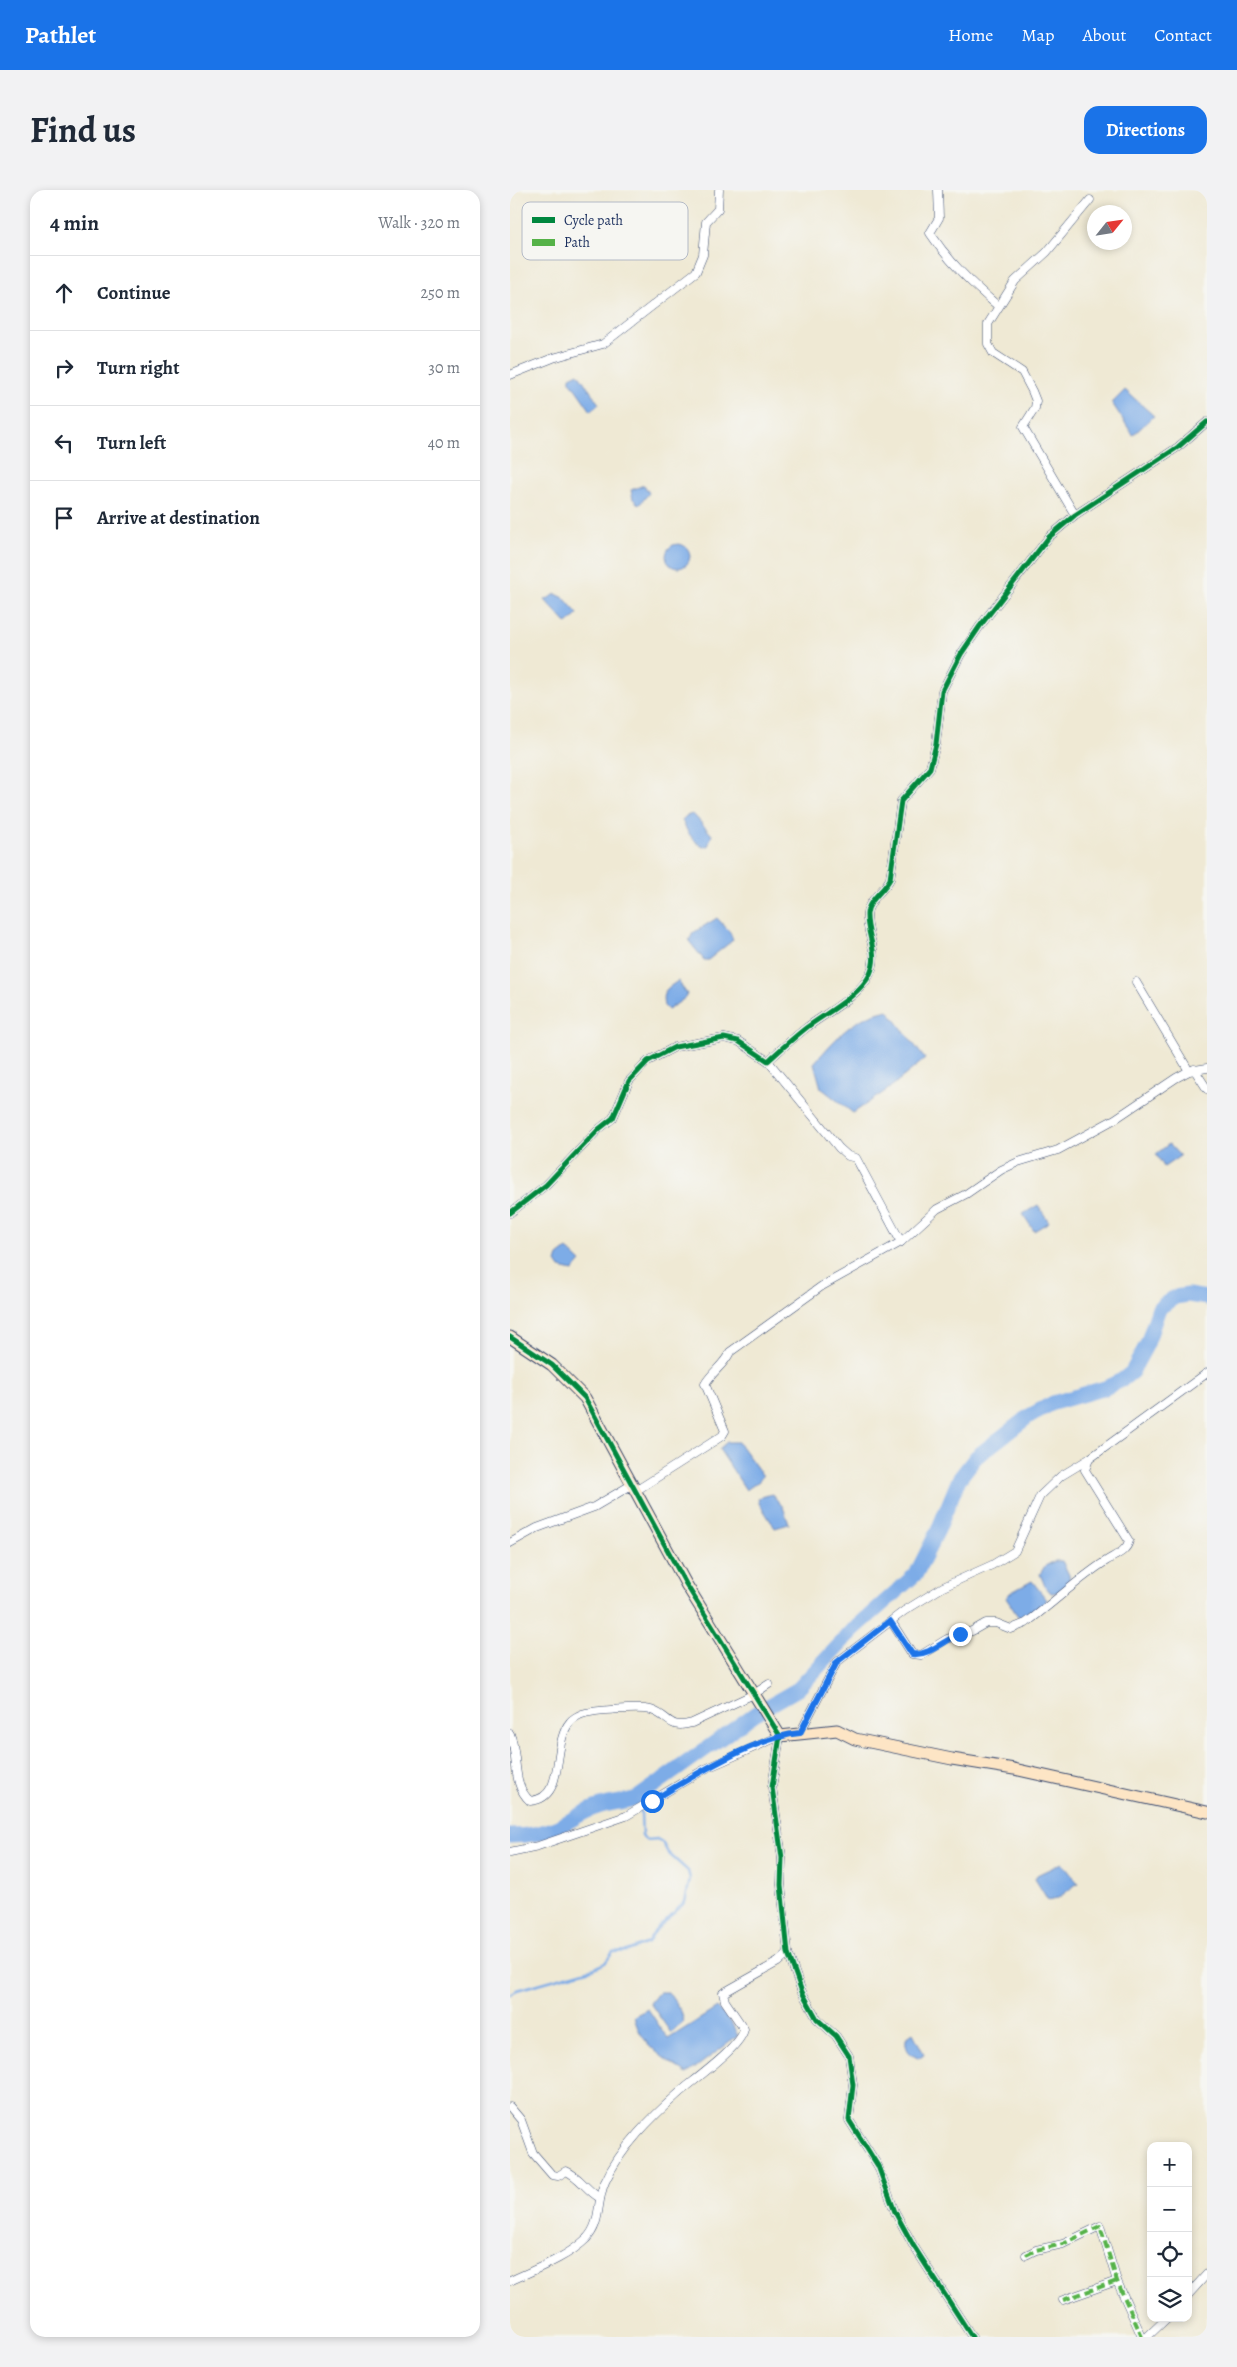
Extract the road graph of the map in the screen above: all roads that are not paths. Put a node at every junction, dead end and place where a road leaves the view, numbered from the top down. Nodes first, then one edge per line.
1 (718, 190) edge
2 (938, 190) edge
3 (1090, 200) dead end
4 (998, 306) junction
5 (510, 374) edge
6 (1207, 422) edge
7 (1075, 515) junction
8 (1136, 982) dead end
9 (768, 1061) junction
10 (1207, 1068) edge
11 (1192, 1070) junction
12 (1207, 1089) edge
13 (510, 1213) edge
14 (901, 1242) junction
15 (510, 1337) edge
16 (1207, 1373) edge
17 (1089, 1459) junction
18 (635, 1487) junction
19 (510, 1543) edge
20 (890, 1621) junction
21 (769, 1684) dead end
22 (757, 1698) junction
23 (800, 1733) junction
24 (510, 1734) edge
25 (780, 1736) junction
26 (1207, 1812) edge
27 (510, 1852) edge
28 (788, 1953) junction
29 (510, 2107) edge
30 (600, 2198) junction
31 (1026, 2256) dead end
32 (1207, 2274) edge
33 (1116, 2281) junction
34 (510, 2282) edge
35 (1192, 2291) edge
36 (1063, 2300) dead end
37 (1163, 2322) edge
38 (972, 2337) edge
39 (1142, 2337) edge
40 (1148, 2337) edge

1 - 5 street
2 - 4 street
3 - 4 street
4 - 7 street
6 - 7 street
7 - 9 street
8 - 11 street
9 - 13 street
9 - 14 street
10 - 11 street
11 - 12 street
11 - 14 street
14 - 18 street
15 - 18 street
16 - 17 street
17 - 20 street
17 - 20 street
18 - 19 street
18 - 22 street
20 - 23 street
21 - 22 street
22 - 24 street
22 - 25 street
23 - 25 street
23 - 26 street
25 - 27 street
25 - 28 street
28 - 30 street
28 - 38 street
29 - 30 street
30 - 34 street
31 - 33 street
32 - 35 street
33 - 36 street
33 - 39 street
37 - 40 street

